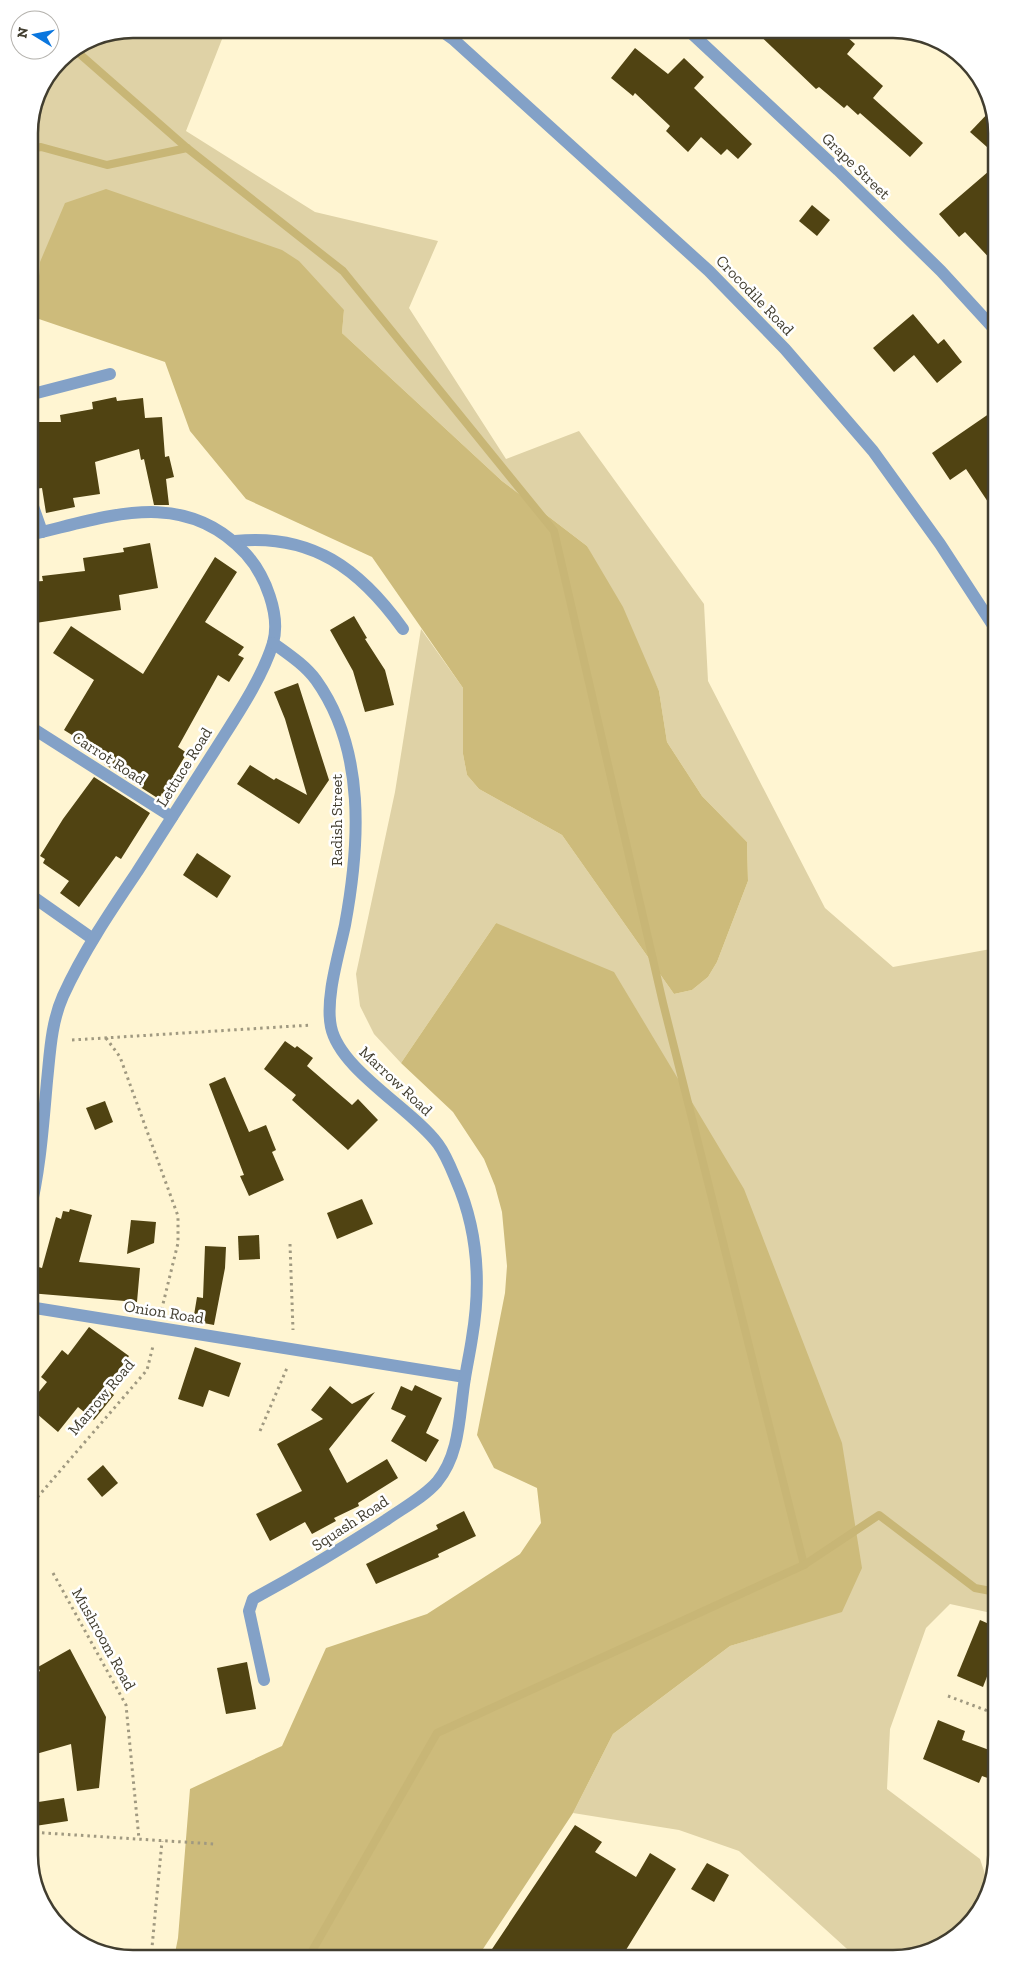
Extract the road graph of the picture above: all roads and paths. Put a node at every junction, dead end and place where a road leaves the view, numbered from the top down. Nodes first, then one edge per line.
1 (452, 38) edge
2 (697, 38) edge
3 (988, 322) edge
4 (110, 374) dead end
5 (38, 393) edge
6 (38, 521) edge
7 (42, 532) junction
8 (38, 533) edge
9 (235, 541) junction
10 (988, 618) edge
11 (403, 629) dead end
12 (273, 643) junction
13 (38, 732) edge
14 (172, 817) junction
15 (38, 900) edge
16 (93, 939) junction
17 (330, 1024) junction
18 (106, 1038) junction
19 (51, 1041) junction
20 (38, 1162) edge
21 (290, 1244) dead end
22 (38, 1308) edge
23 (157, 1328) junction
24 (293, 1350) junction
25 (465, 1377) junction
26 (260, 1431) dead end
27 (38, 1497) edge
28 (53, 1573) dead end
29 (264, 1680) dead end
30 (948, 1696) dead end
31 (988, 1711) edge
32 (38, 1833) edge
33 (139, 1839) junction
34 (162, 1841) junction
35 (214, 1844) dead end
36 (152, 1949) edge

1 - 10 street, Crocodile Road
2 - 3 street, Grape Street
4 - 5 street
6 - 7 street
7 - 8 street, Lettuce Road
7 - 9 street, Lettuce Road
9 - 11 street
9 - 12 street, Lettuce Road
12 - 14 street, Lettuce Road
12 - 17 street, Radish Street
13 - 14 street, Carrot Road
14 - 16 street, Lettuce Road
15 - 16 street
16 - 19 street, Lettuce Road
17 - 18 path
17 - 25 street, Marrow Road
18 - 19 path
18 - 23 path, Marrow Road
19 - 20 street, Lettuce Road
21 - 24 path
22 - 23 street, Onion Road
23 - 24 street, Onion Road
23 - 27 path, Marrow Road
24 - 25 street, Onion Road
24 - 26 path
25 - 29 street, Squash Road
28 - 33 path, Mushroom Road
30 - 31 path
32 - 33 path
33 - 34 path
34 - 35 path
34 - 36 path

